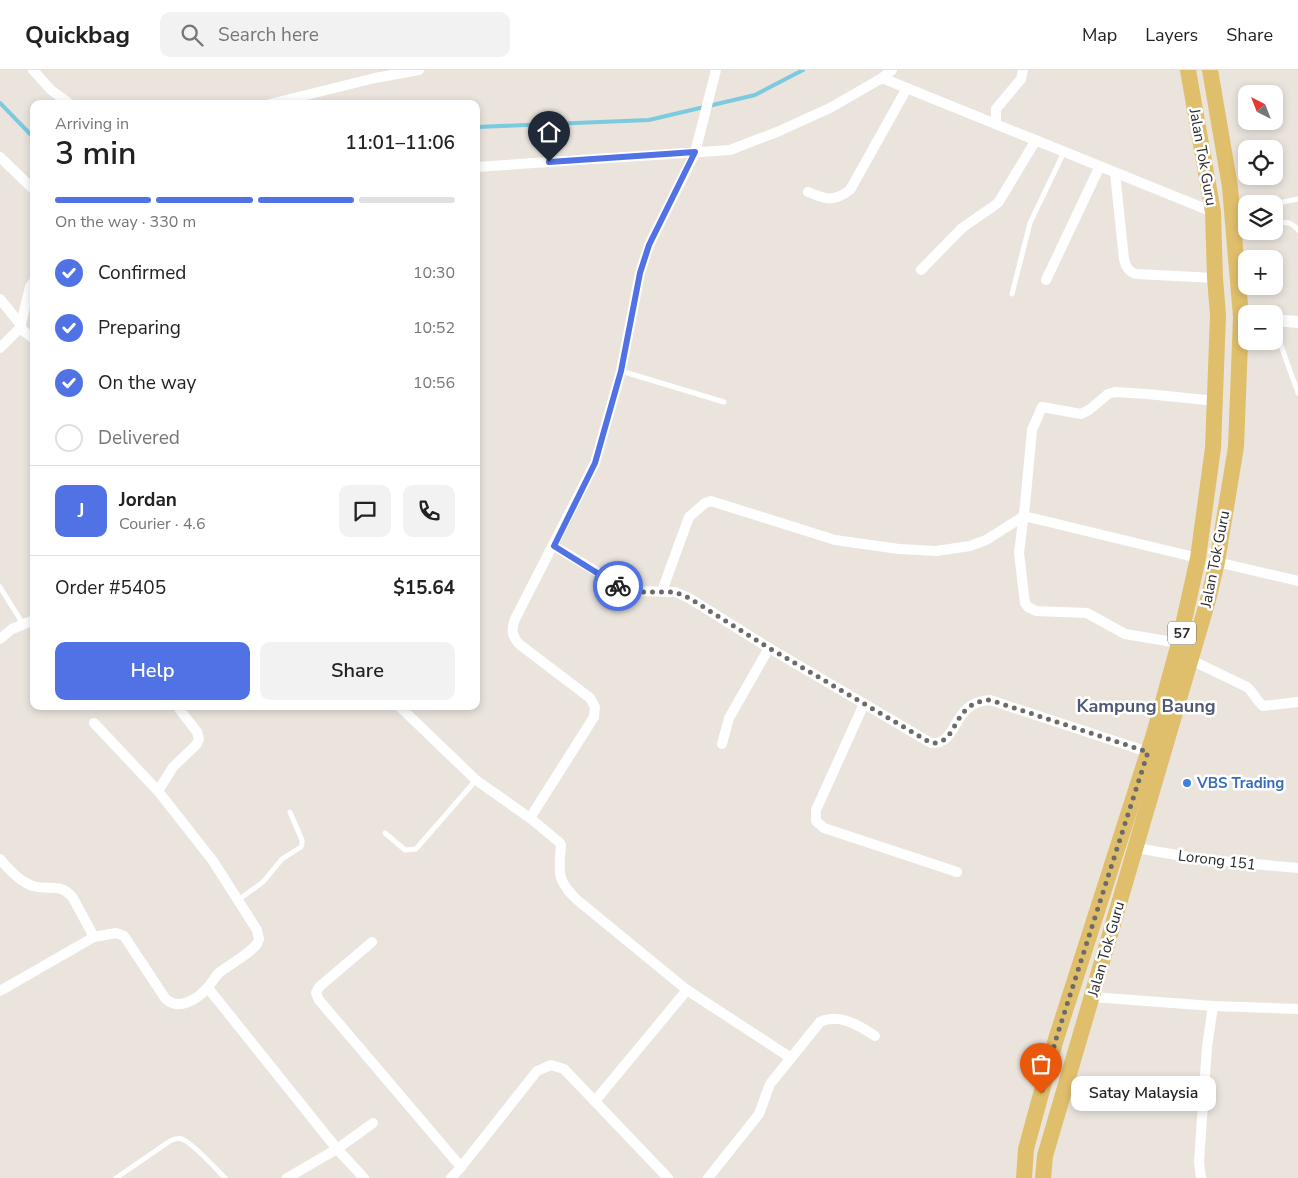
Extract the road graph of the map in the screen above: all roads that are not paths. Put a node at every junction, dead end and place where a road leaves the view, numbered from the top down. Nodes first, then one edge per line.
1 (33, 70) edge
2 (419, 70) edge
3 (716, 70) edge
4 (892, 70) edge
5 (1022, 70) edge
6 (1188, 70) edge
7 (1210, 70) edge
8 (882, 78) junction
9 (907, 88) junction
10 (65, 100) edge
11 (286, 100) edge
12 (996, 124) junction
13 (1036, 140) junction
14 (1223, 144) junction
15 (696, 148) junction
16 (1064, 152) junction
17 (0, 157) edge
18 (1100, 166) junction
19 (480, 167) edge
20 (1115, 173) junction
21 (1207, 180) junction
22 (30, 186) edge
23 (808, 192) dead end
24 (1298, 199) edge
25 (1283, 202) edge
26 (1213, 212) junction
27 (1238, 213) edge
28 (1283, 222) edge
29 (1298, 230) edge
30 (1241, 240) edge
31 (921, 270) dead end
32 (1215, 278) junction
33 (1046, 280) dead end
34 (30, 287) edge
35 (1012, 294) dead end
36 (0, 299) edge
37 (1244, 305) edge
38 (1283, 321) edge
39 (1298, 322) edge
40 (21, 327) junction
41 (30, 335) edge
42 (0, 348) edge
43 (1242, 350) edge
44 (1283, 350) edge
45 (621, 371) junction
46 (1298, 392) edge
47 (1216, 401) junction
48 (724, 402) dead end
49 (1024, 516) junction
50 (554, 546) junction
51 (1198, 558) junction
52 (1217, 562) junction
53 (1298, 581) edge
54 (0, 587) edge
55 (662, 591) junction
56 (30, 621) edge
57 (23, 624) junction
58 (0, 639) edge
59 (1179, 643) junction
60 (769, 648) junction
61 (1191, 660) junction
62 (1298, 702) edge
63 (864, 704) junction
64 (180, 710) edge
65 (403, 710) edge
66 (94, 724) dead end
67 (722, 744) dead end
68 (1148, 752) junction
69 (476, 780) junction
70 (158, 791) junction
71 (290, 812) dead end
72 (530, 818) junction
73 (385, 833) dead end
74 (1136, 848) junction
75 (0, 859) edge
76 (1298, 868) edge
77 (957, 872) dead end
78 (238, 900) junction
79 (94, 938) junction
80 (372, 942) dead end
81 (208, 988) junction
82 (687, 990) junction
83 (0, 991) edge
84 (1092, 997) junction
85 (1213, 1006) junction
86 (1298, 1010) edge
87 (874, 1036) dead end
88 (791, 1058) junction
89 (595, 1101) junction
90 (373, 1123) dead end
91 (337, 1149) junction
92 (462, 1167) junction
93 (116, 1178) edge
94 (225, 1178) edge
95 (287, 1178) edge
96 (364, 1178) edge
97 (450, 1178) edge
98 (668, 1178) edge
99 (708, 1178) edge
100 (1024, 1178) edge
101 (1043, 1178) edge
102 (1200, 1178) edge

1 - 10 street
2 - 11 street
3 - 15 street
4 - 8 street
5 - 12 street
6 - 21 main road, Jalan Tok Guru / 57
7 - 14 main road, Jalan Tok Guru / 57
8 - 9 street
8 - 15 street
9 - 12 street
9 - 23 street
12 - 13 street
13 - 16 street
13 - 31 street
14 - 21 main road
14 - 27 main road, Jalan Tok Guru / 57
15 - 19 street
15 - 45 street
16 - 18 street
16 - 35 lane
17 - 22 street
18 - 20 street
18 - 33 street
20 - 26 street
20 - 32 street
21 - 26 main road, Jalan Tok Guru / 57
24 - 25 lane
26 - 32 main road, Jalan Tok Guru / 57
28 - 29 lane
30 - 37 main road, Jalan Tok Guru / 57
32 - 47 main road, Jalan Tok Guru / 57
34 - 40 street
36 - 40 street
38 - 39 street
40 - 41 street
40 - 42 street
43 - 52 main road, Jalan Tok Guru / 57
44 - 46 lane
45 - 48 lane
45 - 50 street
47 - 49 street
47 - 51 main road, Jalan Tok Guru / 57
49 - 51 street
49 - 55 street
49 - 59 street
50 - 55 street
50 - 72 street
51 - 59 main road, Jalan Tok Guru / 57
52 - 53 street
52 - 61 main road, Jalan Tok Guru / 57
54 - 57 lane
55 - 60 street
56 - 57 street
57 - 58 street
59 - 68 main road, Jalan Tok Guru / 57
60 - 63 street
60 - 67 street
61 - 62 street
61 - 74 main road, Jalan Tok Guru / 57
63 - 68 street
63 - 77 street
64 - 70 street
65 - 69 street
66 - 70 street
68 - 100 main road, Jalan Tok Guru / 57
69 - 72 street
69 - 73 lane
70 - 78 street
71 - 78 lane
72 - 82 street
74 - 76 street, Lorong 151
74 - 84 main road, Jalan Tok Guru / 57
75 - 79 street
78 - 81 street
79 - 81 street
79 - 83 street
80 - 92 street
81 - 91 street
82 - 88 street
82 - 89 street
84 - 85 street
84 - 101 main road, Jalan Tok Guru / 57
85 - 86 street
85 - 102 street
87 - 88 street
88 - 99 street
89 - 92 street
89 - 98 street
90 - 91 street
91 - 95 street
91 - 96 street
92 - 97 street
93 - 94 lane

